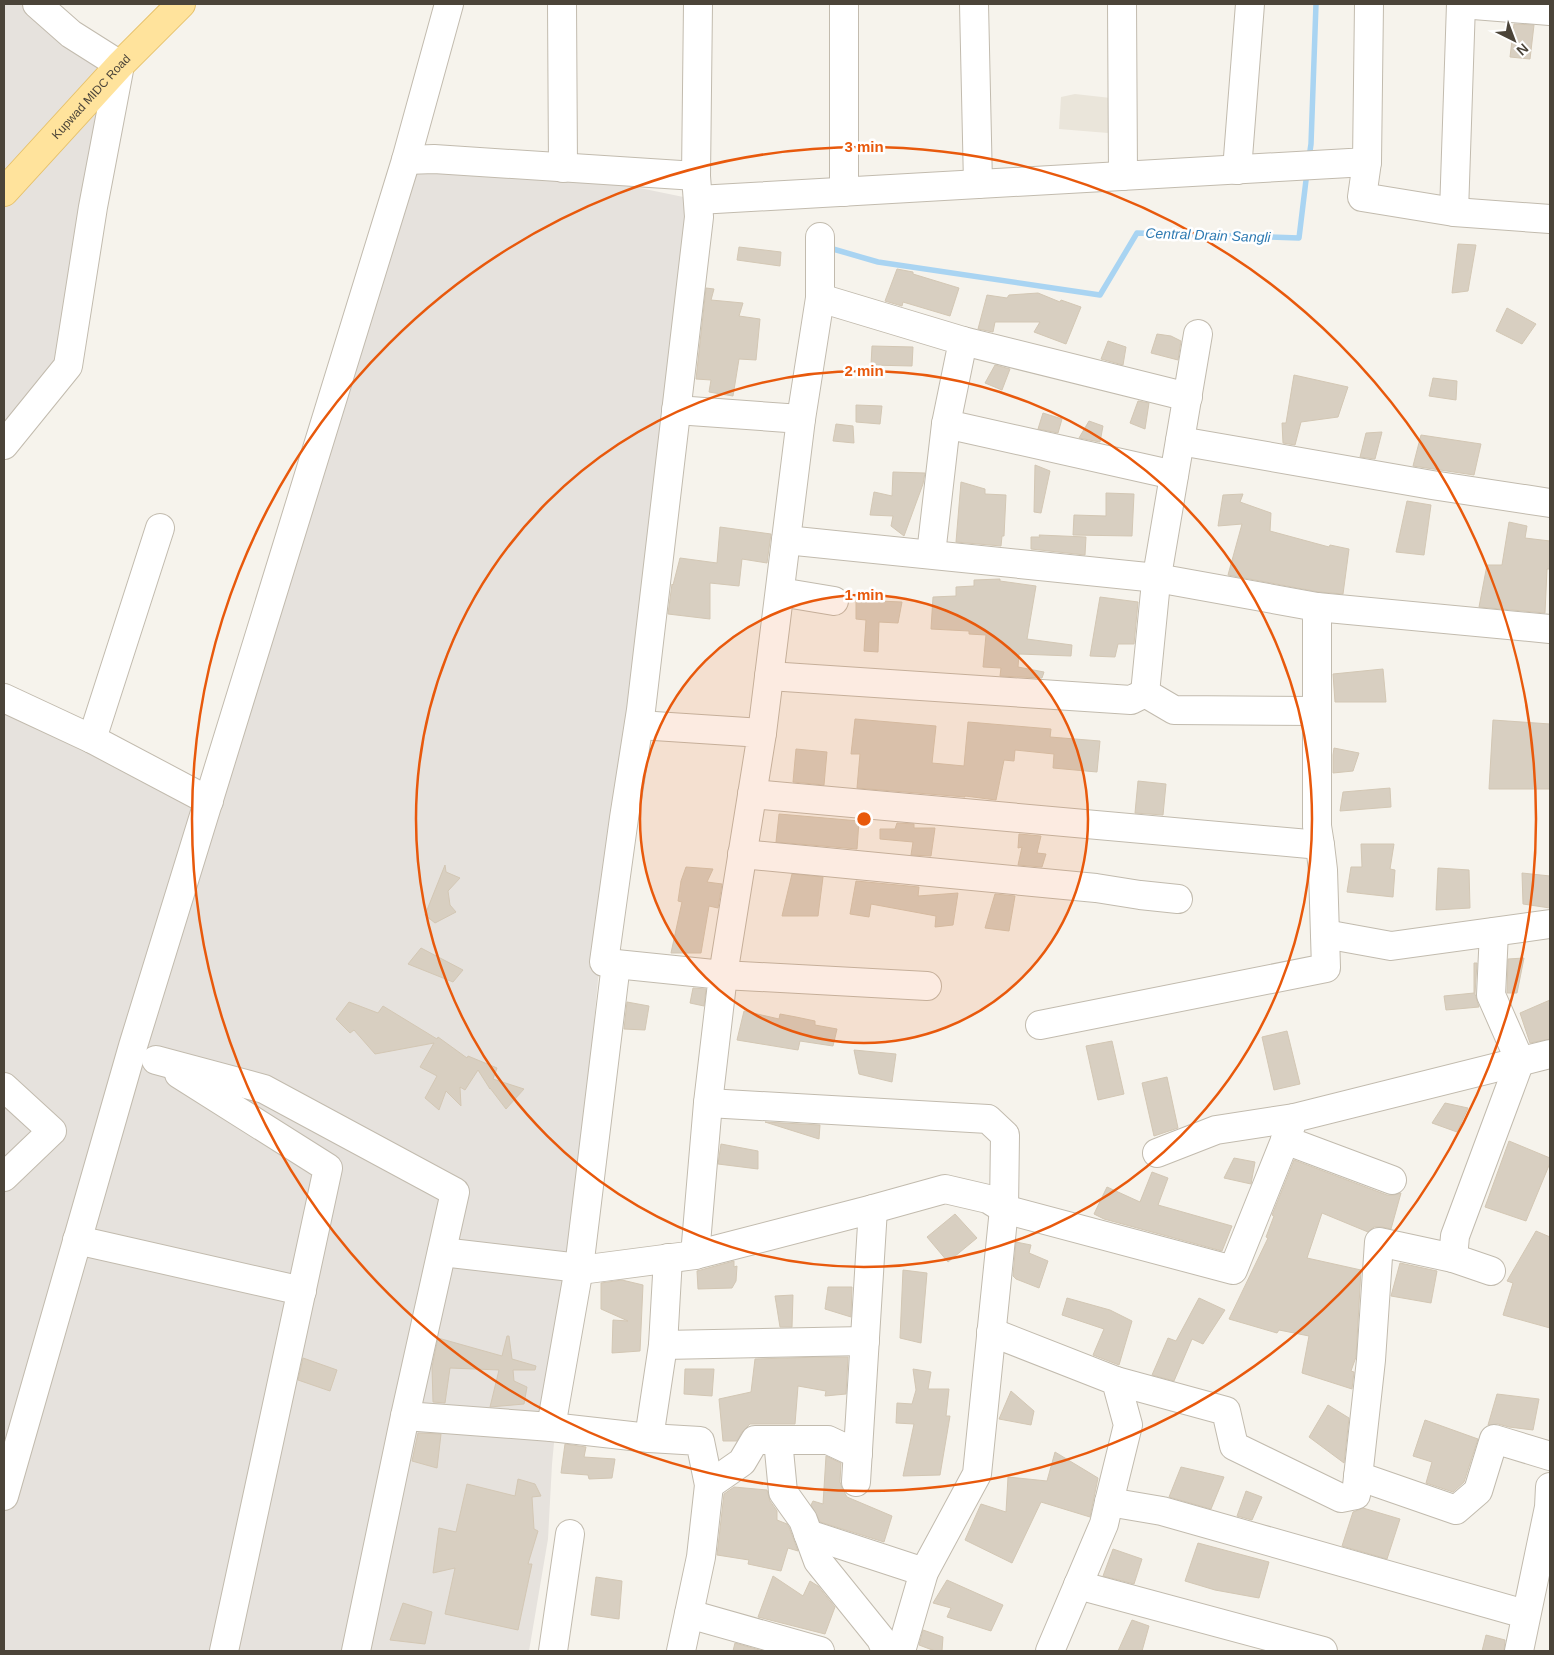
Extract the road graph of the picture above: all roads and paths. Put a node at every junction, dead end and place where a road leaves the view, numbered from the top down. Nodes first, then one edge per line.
1 (37, 4) edge
2 (180, 4) edge
3 (449, 4) edge
4 (562, 4) edge
5 (698, 4) edge
6 (844, 4) edge
7 (974, 4) edge
8 (1122, 4) edge
9 (1250, 4) edge
10 (1361, 4) edge
11 (1461, 4) edge
12 (1550, 11) edge
13 (120, 65) junction
14 (406, 160) junction
15 (1367, 162) junction
16 (563, 168) junction
17 (1237, 170) junction
18 (1123, 176) junction
19 (978, 184) junction
20 (696, 188) junction
21 (4, 192) edge
22 (844, 192) junction
23 (1454, 212) junction
24 (1550, 219) edge
25 (820, 237) dead end
26 (820, 298) junction
27 (1198, 334) dead end
28 (963, 341) junction
29 (1188, 397) junction
30 (676, 410) junction
31 (801, 418) junction
32 (946, 424) junction
33 (1180, 441) junction
34 (4, 445) edge
35 (1174, 474) junction
36 (1550, 503) edge
37 (160, 528) dead end
38 (786, 540) junction
39 (931, 554) junction
40 (1157, 578) junction
41 (780, 592) junction
42 (834, 601) dead end
43 (1317, 606) junction
44 (1550, 630) edge
45 (769, 676) junction
46 (1145, 693) junction
47 (4, 698) edge
48 (1317, 711) junction
49 (639, 725) junction
50 (762, 733) junction
51 (92, 739) junction
52 (752, 794) junction
53 (209, 800) junction
54 (1320, 845) junction
55 (742, 854) junction
56 (1178, 899) dead end
57 (1550, 924) edge
58 (1494, 932) junction
59 (1325, 934) junction
60 (616, 964) junction
61 (723, 976) junction
62 (927, 986) dead end
63 (1040, 1025) dead end
64 (133, 1046) junction
65 (1550, 1054) edge
66 (156, 1060) junction
67 (1520, 1062) junction
68 (4, 1087) edge
69 (708, 1103) junction
70 (1290, 1129) junction
71 (1157, 1154) dead end
72 (4, 1177) edge
73 (1392, 1180) dead end
74 (1004, 1208) junction
75 (873, 1209) junction
76 (77, 1240) junction
77 (442, 1252) junction
78 (694, 1255) junction
79 (668, 1258) junction
80 (1453, 1258) junction
81 (579, 1268) junction
82 (1491, 1271) dead end
83 (302, 1291) junction
84 (992, 1332) junction
85 (865, 1341) junction
86 (663, 1345) junction
87 (1116, 1381) junction
88 (405, 1416) junction
89 (551, 1427) junction
90 (649, 1438) junction
91 (778, 1440) junction
92 (858, 1454) junction
93 (1550, 1456) edge
94 (1358, 1476) junction
95 (856, 1482) dead end
96 (709, 1485) junction
97 (1550, 1487) edge
98 (4, 1496) edge
99 (1109, 1502) junction
100 (570, 1534) dead end
101 (808, 1534) junction
102 (924, 1572) junction
103 (1078, 1586) junction
104 (688, 1614) junction
105 (1525, 1614) junction
106 (224, 1651) edge
107 (356, 1651) edge
108 (553, 1651) edge
109 (681, 1651) edge
110 (820, 1651) edge
111 (886, 1651) edge
112 (901, 1651) edge
113 (1050, 1651) edge
114 (1323, 1651) edge
115 (1519, 1651) edge

1 - 13 street
2 - 13 main road, Kupwad MIDC Road
3 - 14 street
4 - 16 street
5 - 20 street
6 - 22 street
7 - 19 street
8 - 18 street
9 - 17 street
10 - 15 street
11 - 12 street
11 - 23 street
13 - 21 main road, Kupwad MIDC Road
13 - 34 street
14 - 16 street
14 - 53 street
15 - 17 street
15 - 23 street
16 - 20 street
17 - 18 street
18 - 19 street
19 - 22 street
20 - 22 street
20 - 30 street
23 - 24 street
25 - 26 street
26 - 28 street
26 - 31 street
27 - 29 street
28 - 29 street
28 - 32 street
29 - 33 street
30 - 31 street
30 - 49 street
31 - 38 street
32 - 35 street
32 - 39 street
33 - 35 street
33 - 36 street
35 - 40 street
37 - 51 street
38 - 39 street
38 - 41 street
39 - 40 street
40 - 43 street
40 - 46 street
41 - 42 street
41 - 45 street
43 - 44 street
43 - 48 street
45 - 46 street
45 - 50 street
46 - 48 street
47 - 51 street
48 - 54 street
49 - 50 street
49 - 60 street
50 - 52 street
51 - 53 street
52 - 54 street
52 - 55 street
53 - 64 street
54 - 59 street
55 - 56 street
55 - 61 street
57 - 58 street
58 - 59 street
58 - 67 street
59 - 63 street
60 - 61 street
60 - 81 street
61 - 62 street
61 - 69 street
64 - 66 street
64 - 76 street
65 - 67 street
66 - 77 street
66 - 83 street
67 - 70 street
67 - 80 street
68 - 72 street
69 - 74 street
69 - 78 street
70 - 71 street
70 - 73 street
70 - 74 street
74 - 75 street
74 - 84 street
75 - 78 street
75 - 85 street
76 - 83 street
76 - 98 street
77 - 81 street
77 - 88 street
78 - 79 street
79 - 81 street
79 - 86 street
80 - 82 street
80 - 94 street
81 - 89 street
83 - 106 street
84 - 87 street
84 - 102 street
85 - 86 street
85 - 92 street
86 - 90 street
87 - 94 street
87 - 99 street
88 - 89 street
88 - 107 street
89 - 90 street
90 - 96 street
91 - 92 street
91 - 96 street
91 - 101 street
92 - 95 street
93 - 94 street
96 - 104 street
97 - 105 street
99 - 103 street
99 - 105 street
100 - 108 street
101 - 102 street
101 - 111 street
102 - 112 street
103 - 113 street
103 - 114 street
104 - 109 street
104 - 110 street
105 - 115 street

